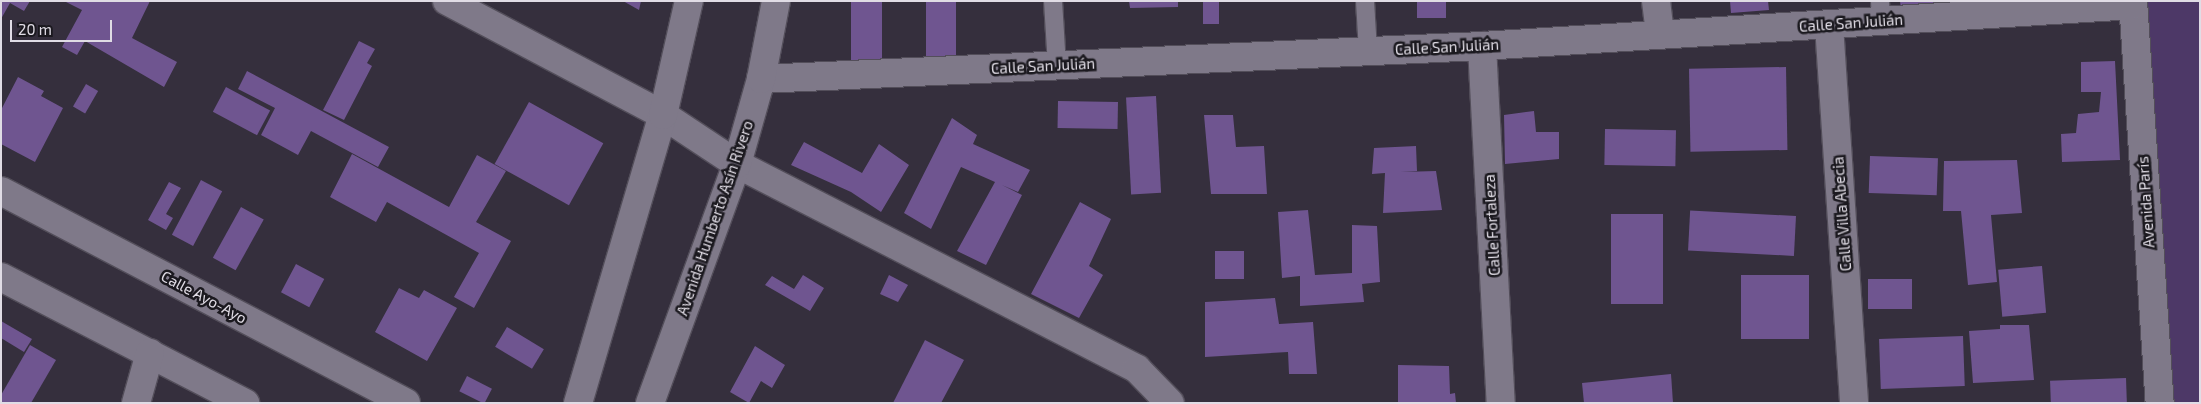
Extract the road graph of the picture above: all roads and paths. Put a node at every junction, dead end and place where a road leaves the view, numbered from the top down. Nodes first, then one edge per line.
1 (448, 1) edge
2 (689, 1) edge
3 (776, 1) edge
4 (1053, 1) edge
5 (1365, 1) edge
6 (1656, 1) edge
7 (2133, 3) edge
8 (1880, 11) edge
9 (1829, 25) junction
10 (1660, 34) junction
11 (1482, 46) junction
12 (1368, 51) junction
13 (1057, 66) junction
14 (761, 79) junction
15 (663, 116) junction
16 (736, 164) junction
17 (1, 191) edge
18 (1, 277) edge
19 (150, 352) junction
20 (136, 403) edge
21 (245, 403) edge
22 (406, 403) edge
23 (578, 403) edge
24 (650, 403) edge
25 (1170, 403) edge
26 (1502, 403) edge
27 (1854, 403) edge
28 (2160, 403) edge

1 - 15 street
2 - 15 street
3 - 14 street, Avenida Humberto Asín Rivero
4 - 13 lane
5 - 12 lane
6 - 10 street
7 - 8 street, Calle San Julián
7 - 28 street, Avenida París
8 - 9 street, Calle San Julián
9 - 10 street, Calle San Julián
9 - 27 street, Calle Villa Abecia
10 - 11 street, Calle San Julián
11 - 12 street, Calle San Julián
11 - 26 street, Calle Fortaleza
12 - 13 street, Calle San Julián
13 - 14 street, Calle San Julián
14 - 16 street, Avenida Humberto Asín Rivero
15 - 16 street
15 - 23 street
16 - 24 street, Avenida Humberto Asín Rivero
16 - 25 street
17 - 22 street, Calle Ayo-Ayo
18 - 19 street
19 - 20 street
19 - 21 street

